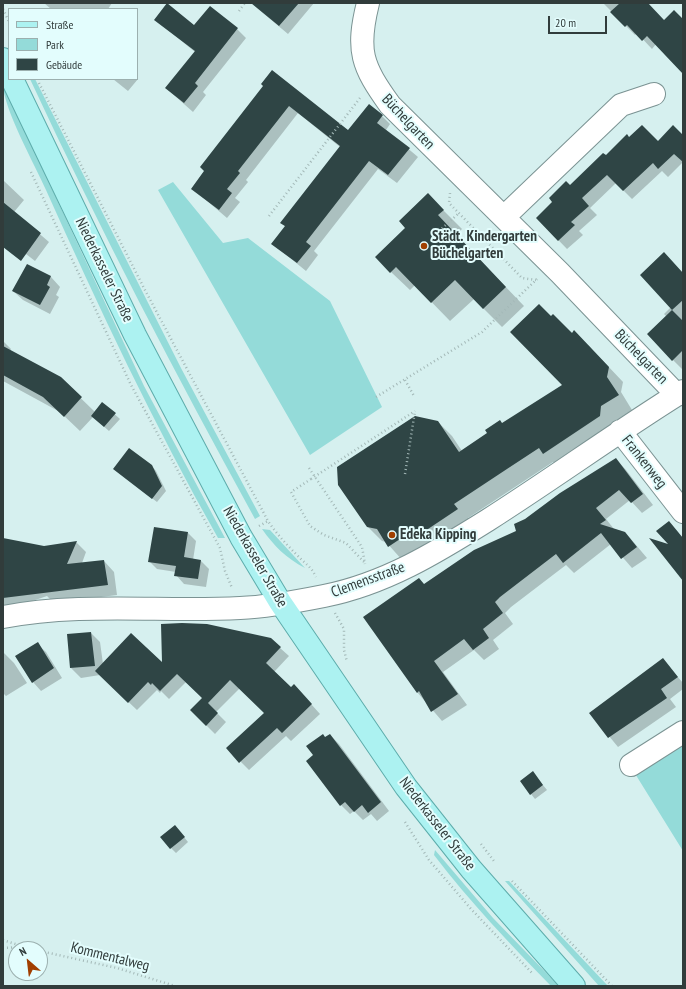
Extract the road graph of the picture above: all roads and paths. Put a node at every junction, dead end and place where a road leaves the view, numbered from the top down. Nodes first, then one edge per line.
1 (245, 3) edge
2 (368, 3) edge
3 (3, 9) edge
4 (239, 11) dead end
5 (8, 20) edge
6 (3, 59) edge
7 (8, 70) edge
8 (12, 80) edge
9 (38, 80) edge
10 (373, 82) junction
11 (654, 94) dead end
12 (29, 166) dead end
13 (456, 172) junction
14 (459, 213) junction
15 (269, 216) dead end
16 (504, 217) junction
17 (436, 234) dead end
18 (553, 265) junction
19 (536, 280) junction
20 (405, 380) junction
21 (680, 393) edge
22 (414, 396) dead end
23 (376, 397) dead end
24 (620, 431) junction
25 (309, 468) dead end
26 (405, 474) dead end
27 (683, 512) edge
28 (364, 563) junction
29 (375, 581) junction
30 (325, 596) junction
31 (280, 602) junction
32 (241, 608) junction
33 (3, 617) edge
34 (348, 663) dead end
35 (683, 732) edge
36 (631, 765) dead end
37 (403, 820) dead end
38 (475, 838) dead end
39 (495, 862) dead end
40 (510, 880) dead end
41 (48, 953) edge
42 (534, 975) dead end
43 (175, 986) edge
44 (574, 986) edge
45 (612, 986) edge

1 - 4 path
2 - 10 street, Büchelgarten
3 - 5 path
6 - 7 main road
8 - 31 main road, Niederkasseler Straße
9 - 30 path
10 - 13 street, Büchelgarten
10 - 15 path
11 - 16 street
12 - 32 path
13 - 14 path
13 - 16 street, Büchelgarten
14 - 17 path
14 - 19 path
16 - 18 street, Büchelgarten
18 - 19 path
18 - 21 street, Büchelgarten
19 - 20 path
20 - 22 path
20 - 23 path
21 - 24 street, Clemensstraße
24 - 27 street, Frankenweg
24 - 29 street, Clemensstraße
25 - 28 path
26 - 28 path, bridge
28 - 29 path
29 - 30 street, Clemensstraße
30 - 31 street, Clemensstraße
30 - 34 path
31 - 32 street, Clemensstraße
31 - 44 main road, Niederkasseler Straße
32 - 33 street, Clemensstraße
35 - 36 street
37 - 42 path
38 - 39 path
40 - 45 path
41 - 43 path, Kommentalweg

